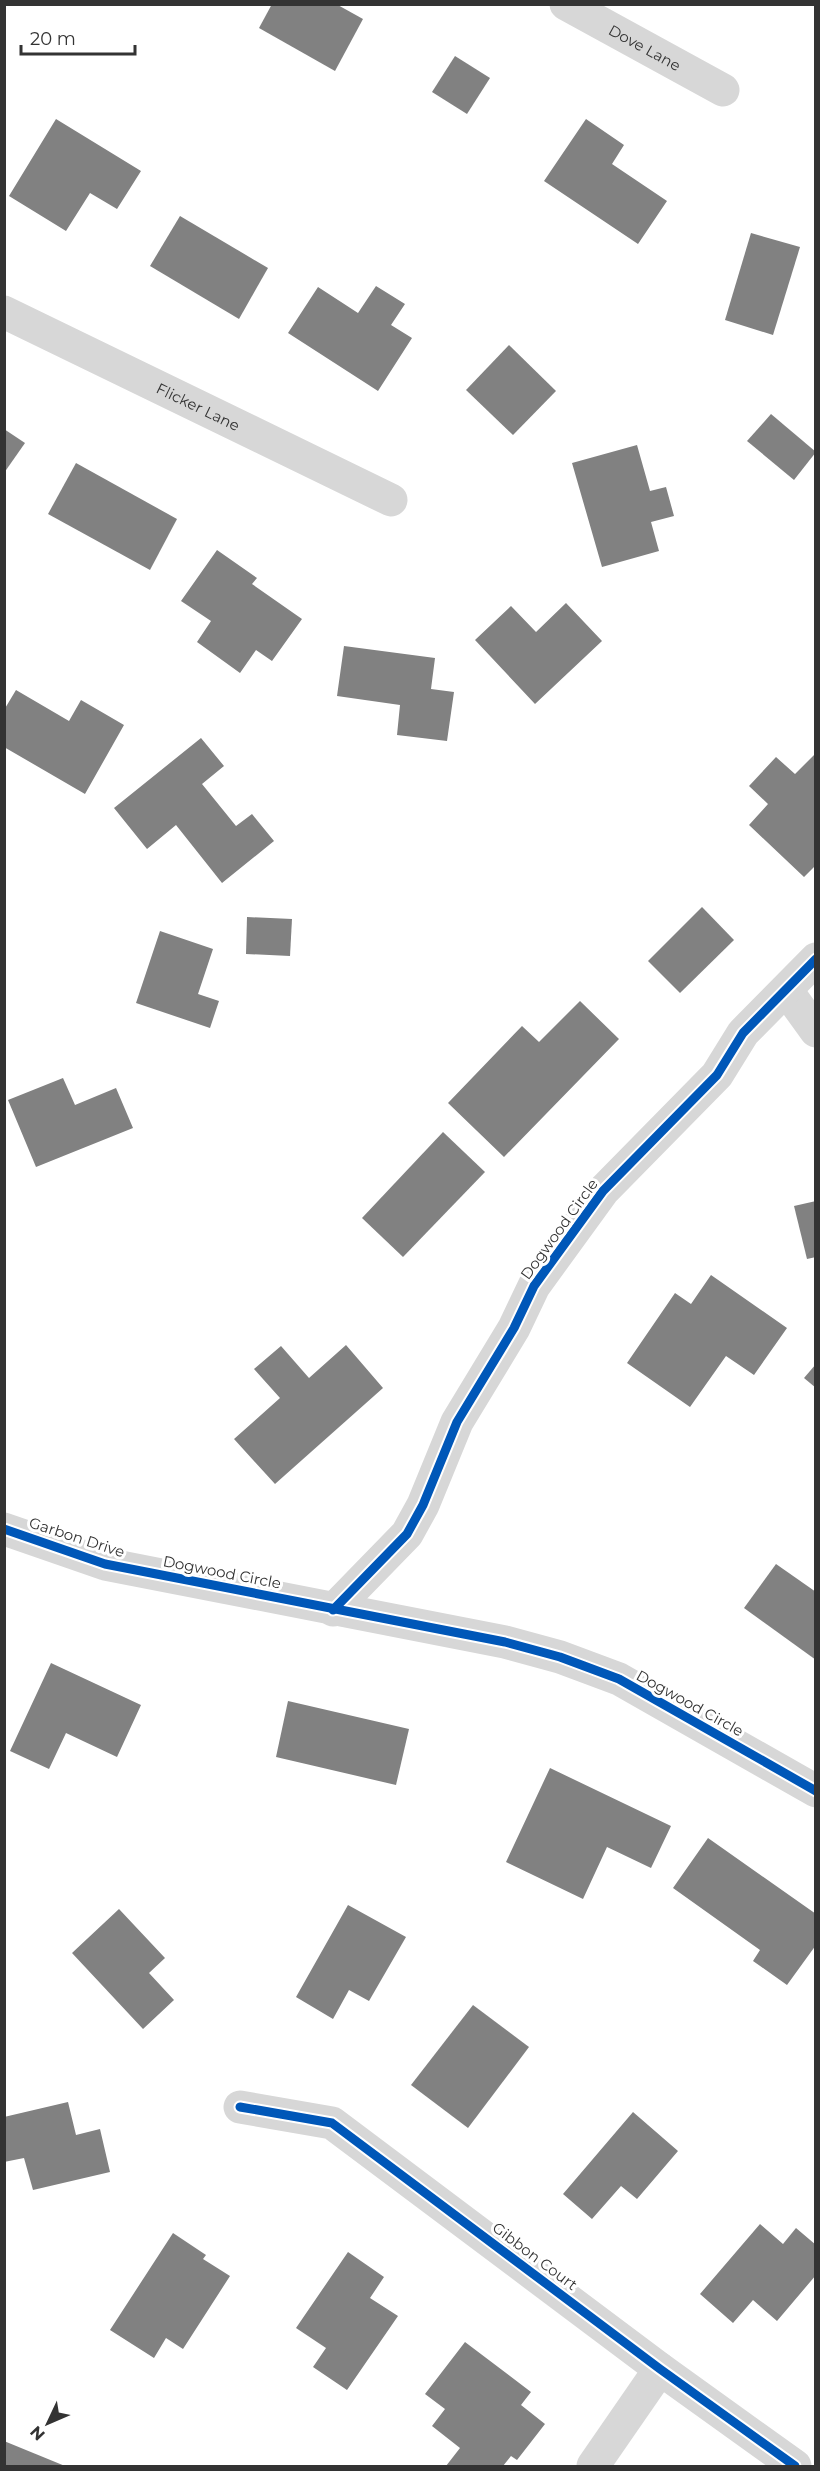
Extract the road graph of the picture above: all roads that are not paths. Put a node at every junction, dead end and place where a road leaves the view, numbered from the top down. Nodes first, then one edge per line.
1 (566, 4) edge
2 (723, 90) dead end
3 (4, 312) edge
4 (391, 500) dead end
5 (816, 958) edge
6 (787, 991) junction
7 (816, 1031) edge
8 (4, 1529) edge
9 (141, 1572) joint
10 (333, 1610) junction
11 (816, 1791) edge
12 (240, 2107) dead end
13 (660, 2369) junction
14 (593, 2466) edge
15 (795, 2466) edge

1 - 2 street, Dove Lane
3 - 4 street, Flicker Lane
5 - 6 street, Dogwood Circle
6 - 7 street
6 - 10 street, Dogwood Circle
8 - 9 street, Garbon Drive
9 - 10 street, Dogwood Circle
10 - 11 street, Dogwood Circle
12 - 13 street, Gibbon Court
13 - 14 street
13 - 15 street, Gibbon Court

